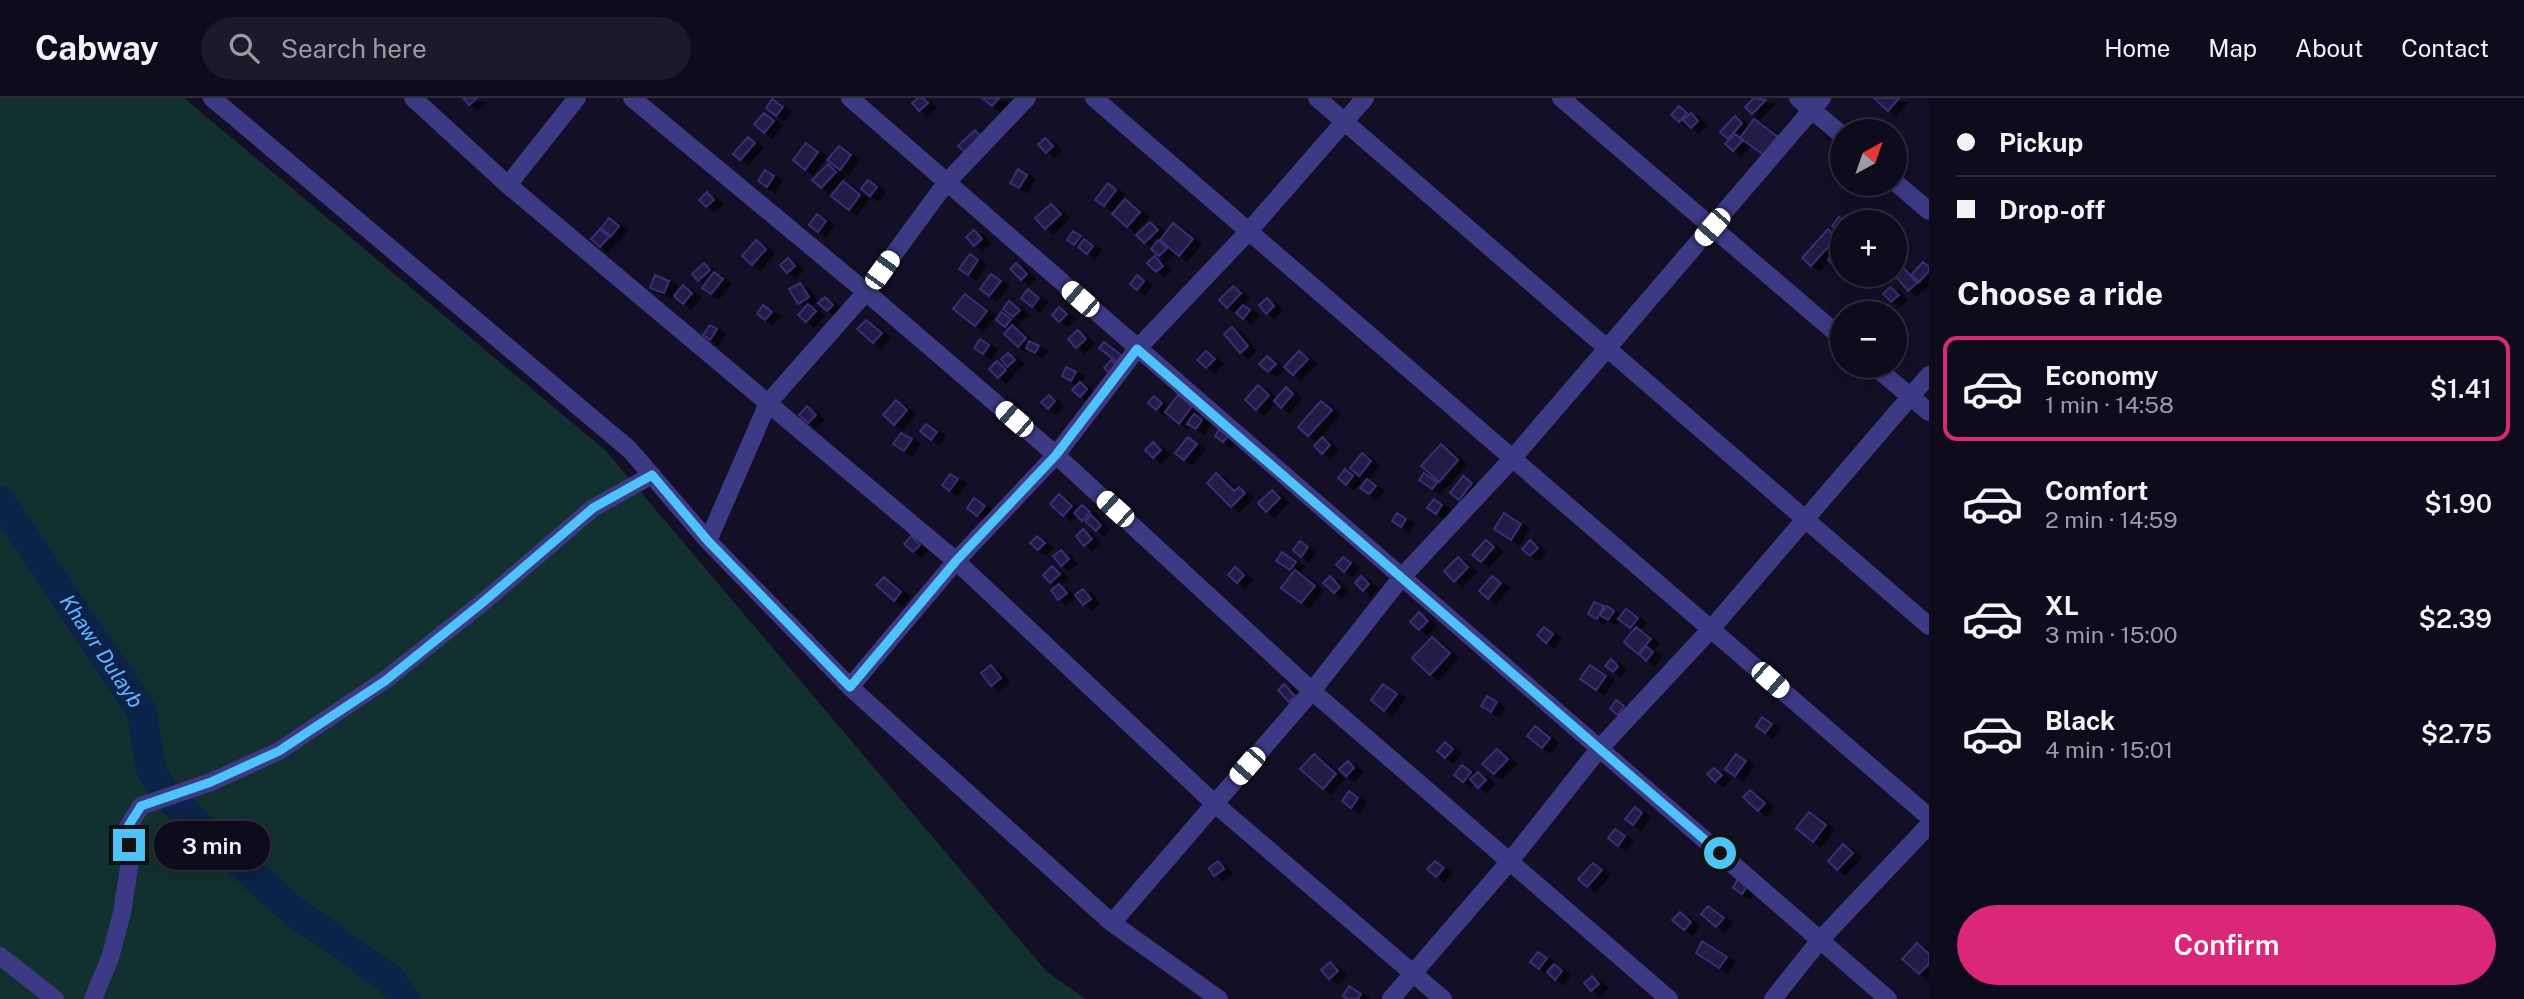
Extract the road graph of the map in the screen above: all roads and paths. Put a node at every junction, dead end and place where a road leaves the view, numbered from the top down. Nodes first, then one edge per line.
1 (413, 98) edge
2 (577, 98) edge
3 (632, 98) edge
4 (850, 98) edge
5 (1027, 98) edge
6 (1094, 98) edge
7 (1317, 98) edge
8 (1365, 98) edge
9 (1562, 98) edge
10 (224, 101) edge
11 (1810, 102) edge
12 (1344, 122) junction
13 (1830, 123) edge
14 (946, 183) junction
15 (508, 185) junction
16 (1908, 193) edge
17 (1929, 211) edge
18 (1712, 227) junction
19 (1249, 231) junction
20 (866, 292) junction
21 (1830, 328) edge
22 (1137, 349) junction
23 (1607, 349) junction
24 (1929, 375) edge
25 (1888, 378) edge
26 (1910, 397) junction
27 (768, 404) junction
28 (1929, 412) edge
29 (1056, 455) junction
30 (1513, 458) junction
31 (652, 475) junction
32 (1805, 519) junction
33 (708, 541) junction
34 (956, 561) junction
35 (1402, 578) junction
36 (1929, 626) edge
37 (1711, 629) junction
38 (850, 687) junction
39 (1312, 691) junction
40 (1599, 749) junction
41 (1215, 804) junction
42 (1929, 817) edge
43 (1929, 825) edge
44 (1510, 862) junction
45 (1112, 923) junction
46 (1820, 940) junction
47 (0, 956) edge
48 (1413, 974) junction
49 (55, 999) edge
50 (93, 999) edge
51 (1219, 999) edge
52 (1391, 999) edge
53 (1443, 999) edge
54 (1670, 999) edge
55 (1773, 999) edge
56 (1888, 999) edge

1 - 15 street
2 - 15 street
3 - 20 street
4 - 14 street
5 - 14 street
6 - 19 street
7 - 12 street
8 - 12 street
9 - 18 street
10 - 31 street
11 - 13 street
11 - 18 street
12 - 19 street
12 - 23 street
14 - 20 street
14 - 22 street
15 - 27 street
16 - 17 street
18 - 21 street
18 - 23 street
19 - 22 street
19 - 30 street
20 - 27 street
20 - 29 street
22 - 29 street
22 - 35 street
23 - 30 street
23 - 32 street
24 - 26 street
25 - 26 street
26 - 28 street
26 - 32 street
27 - 33 street
27 - 34 street
29 - 34 street
29 - 39 street
30 - 35 street
30 - 37 street
31 - 33 street
31 - 50 street
32 - 36 street
32 - 37 street
33 - 38 street
34 - 38 street
34 - 41 street
35 - 39 street
35 - 40 street
37 - 40 street
37 - 42 street
38 - 45 street
39 - 41 street
39 - 44 street
40 - 44 street
40 - 46 street
41 - 45 street
41 - 48 street
43 - 46 street
44 - 48 street
44 - 54 street
45 - 51 street
46 - 55 street
46 - 56 street
47 - 49 street
48 - 52 street
48 - 53 street

